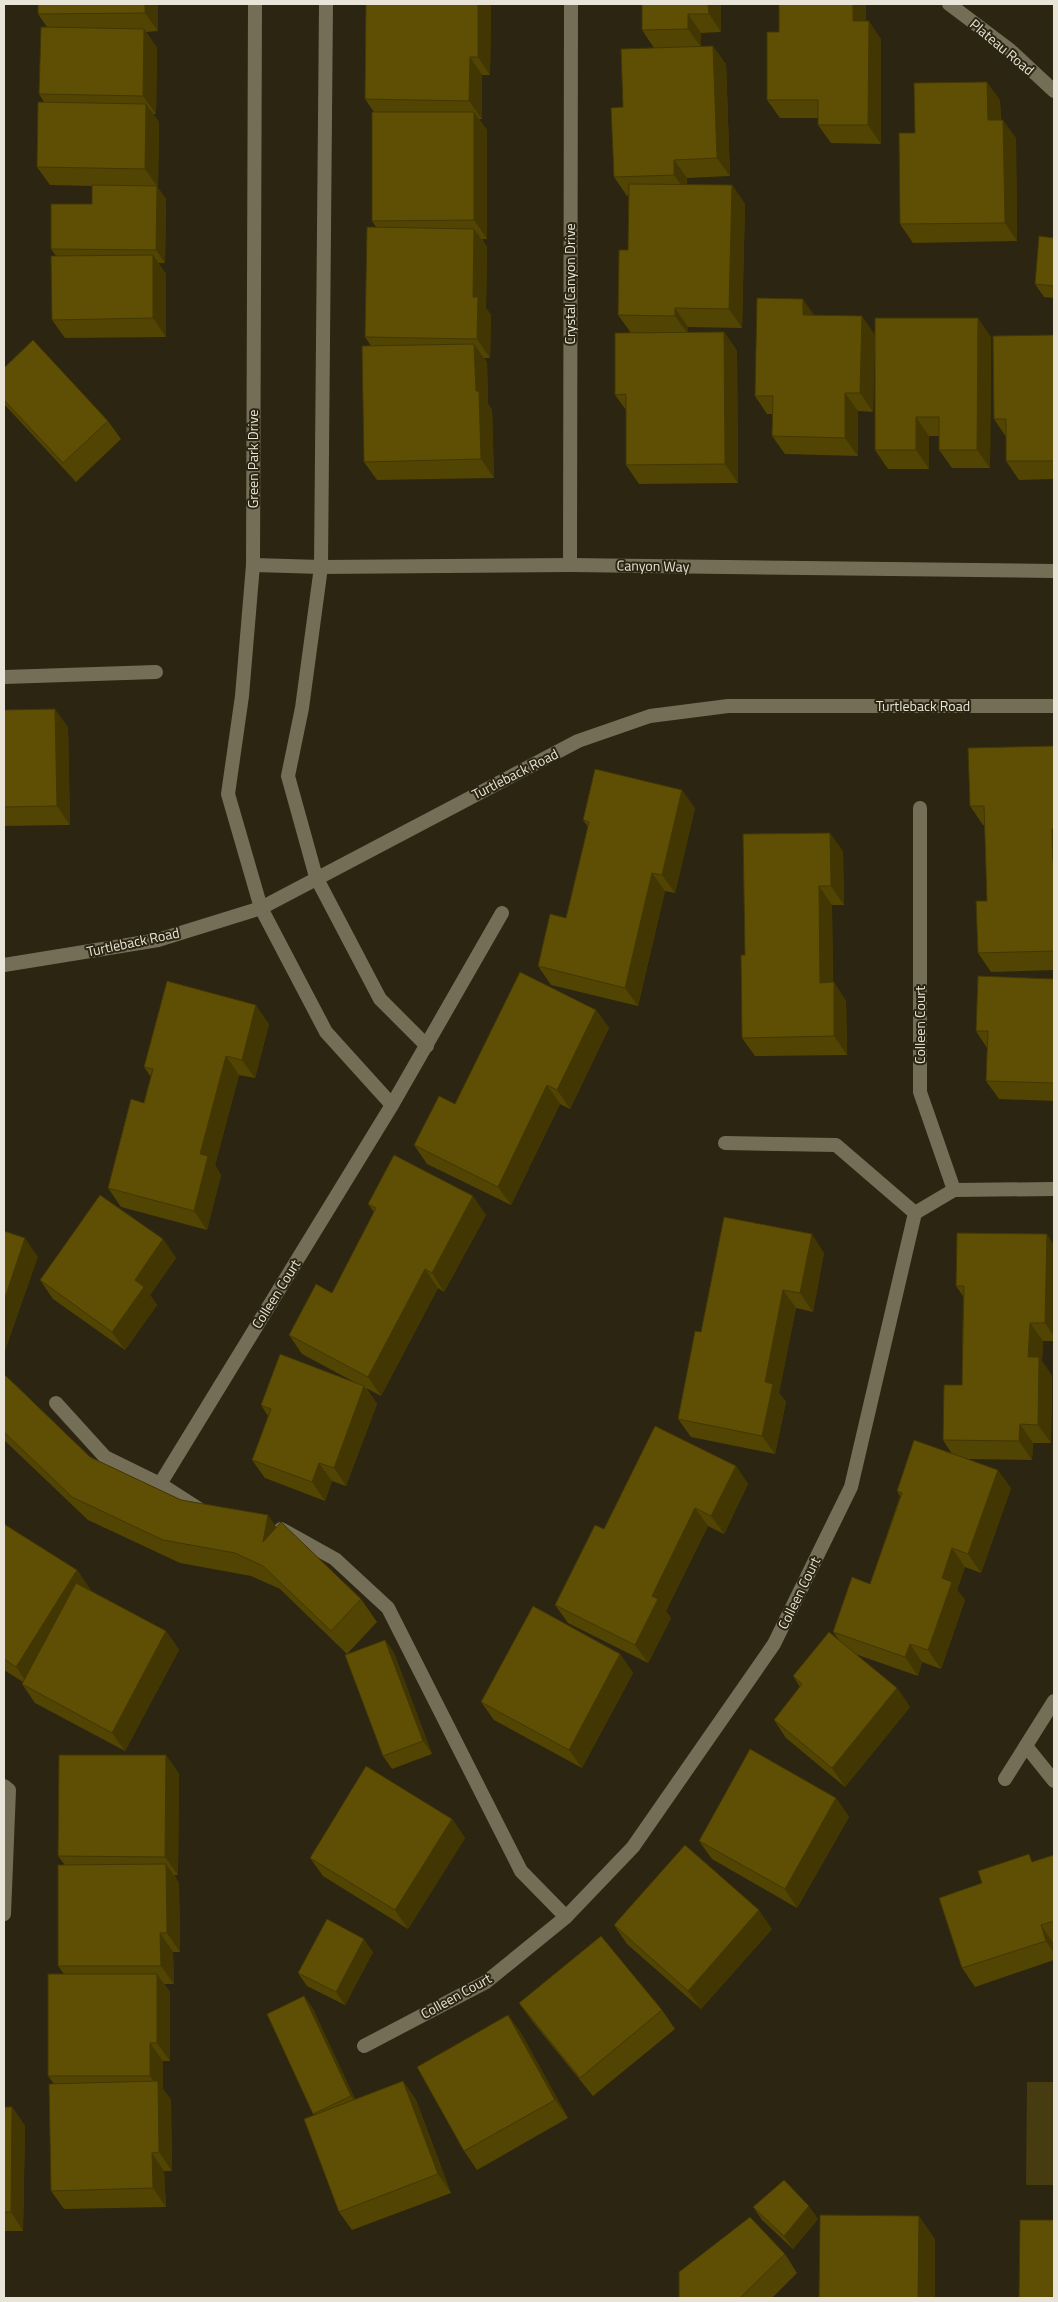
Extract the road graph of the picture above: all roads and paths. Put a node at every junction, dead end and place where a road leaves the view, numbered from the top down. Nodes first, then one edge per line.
1 (255, 4) edge
2 (326, 4) edge
3 (571, 4) edge
4 (949, 4) edge
5 (1054, 92) edge
6 (253, 565) junction
7 (570, 565) junction
8 (321, 567) junction
9 (1054, 571) edge
10 (156, 672) dead end
11 (4, 676) edge
12 (1054, 706) edge
13 (920, 808) dead end
14 (316, 878) junction
15 (261, 908) junction
16 (502, 913) dead end
17 (4, 965) edge
18 (427, 1046) junction
19 (392, 1105) junction
20 (725, 1143) dead end
21 (1054, 1189) edge
22 (954, 1190) junction
23 (914, 1212) junction
24 (56, 1403) dead end
25 (160, 1484) junction
26 (216, 1516) edge
27 (272, 1527) dead end
28 (1054, 1701) edge
29 (1026, 1746) junction
30 (1005, 1779) dead end
31 (1054, 1781) edge
32 (4, 1786) edge
33 (4, 1914) edge
34 (566, 1917) junction
35 (364, 2046) dead end

1 - 6 street, Green Park Drive
2 - 8 street
3 - 7 street, Crystal Canyon Drive
4 - 5 street, Plateau Road
6 - 8 street, Canyon Way
6 - 15 street, Green Park Drive
7 - 8 street, Canyon Way
7 - 9 street, Canyon Way
8 - 14 street
10 - 11 street
12 - 14 street, Turtleback Road
13 - 22 street, Colleen Court
14 - 15 street, Turtleback Road
14 - 18 street
15 - 17 street, Turtleback Road
15 - 19 street
16 - 18 street, Colleen Court
18 - 19 street, Colleen Court
19 - 25 street, Colleen Court
20 - 23 street
21 - 22 street
22 - 23 street
23 - 34 street, Colleen Court
24 - 25 street
25 - 26 street
27 - 34 street
28 - 29 street
29 - 30 street
29 - 31 street
32 - 33 street
34 - 35 street, Colleen Court

